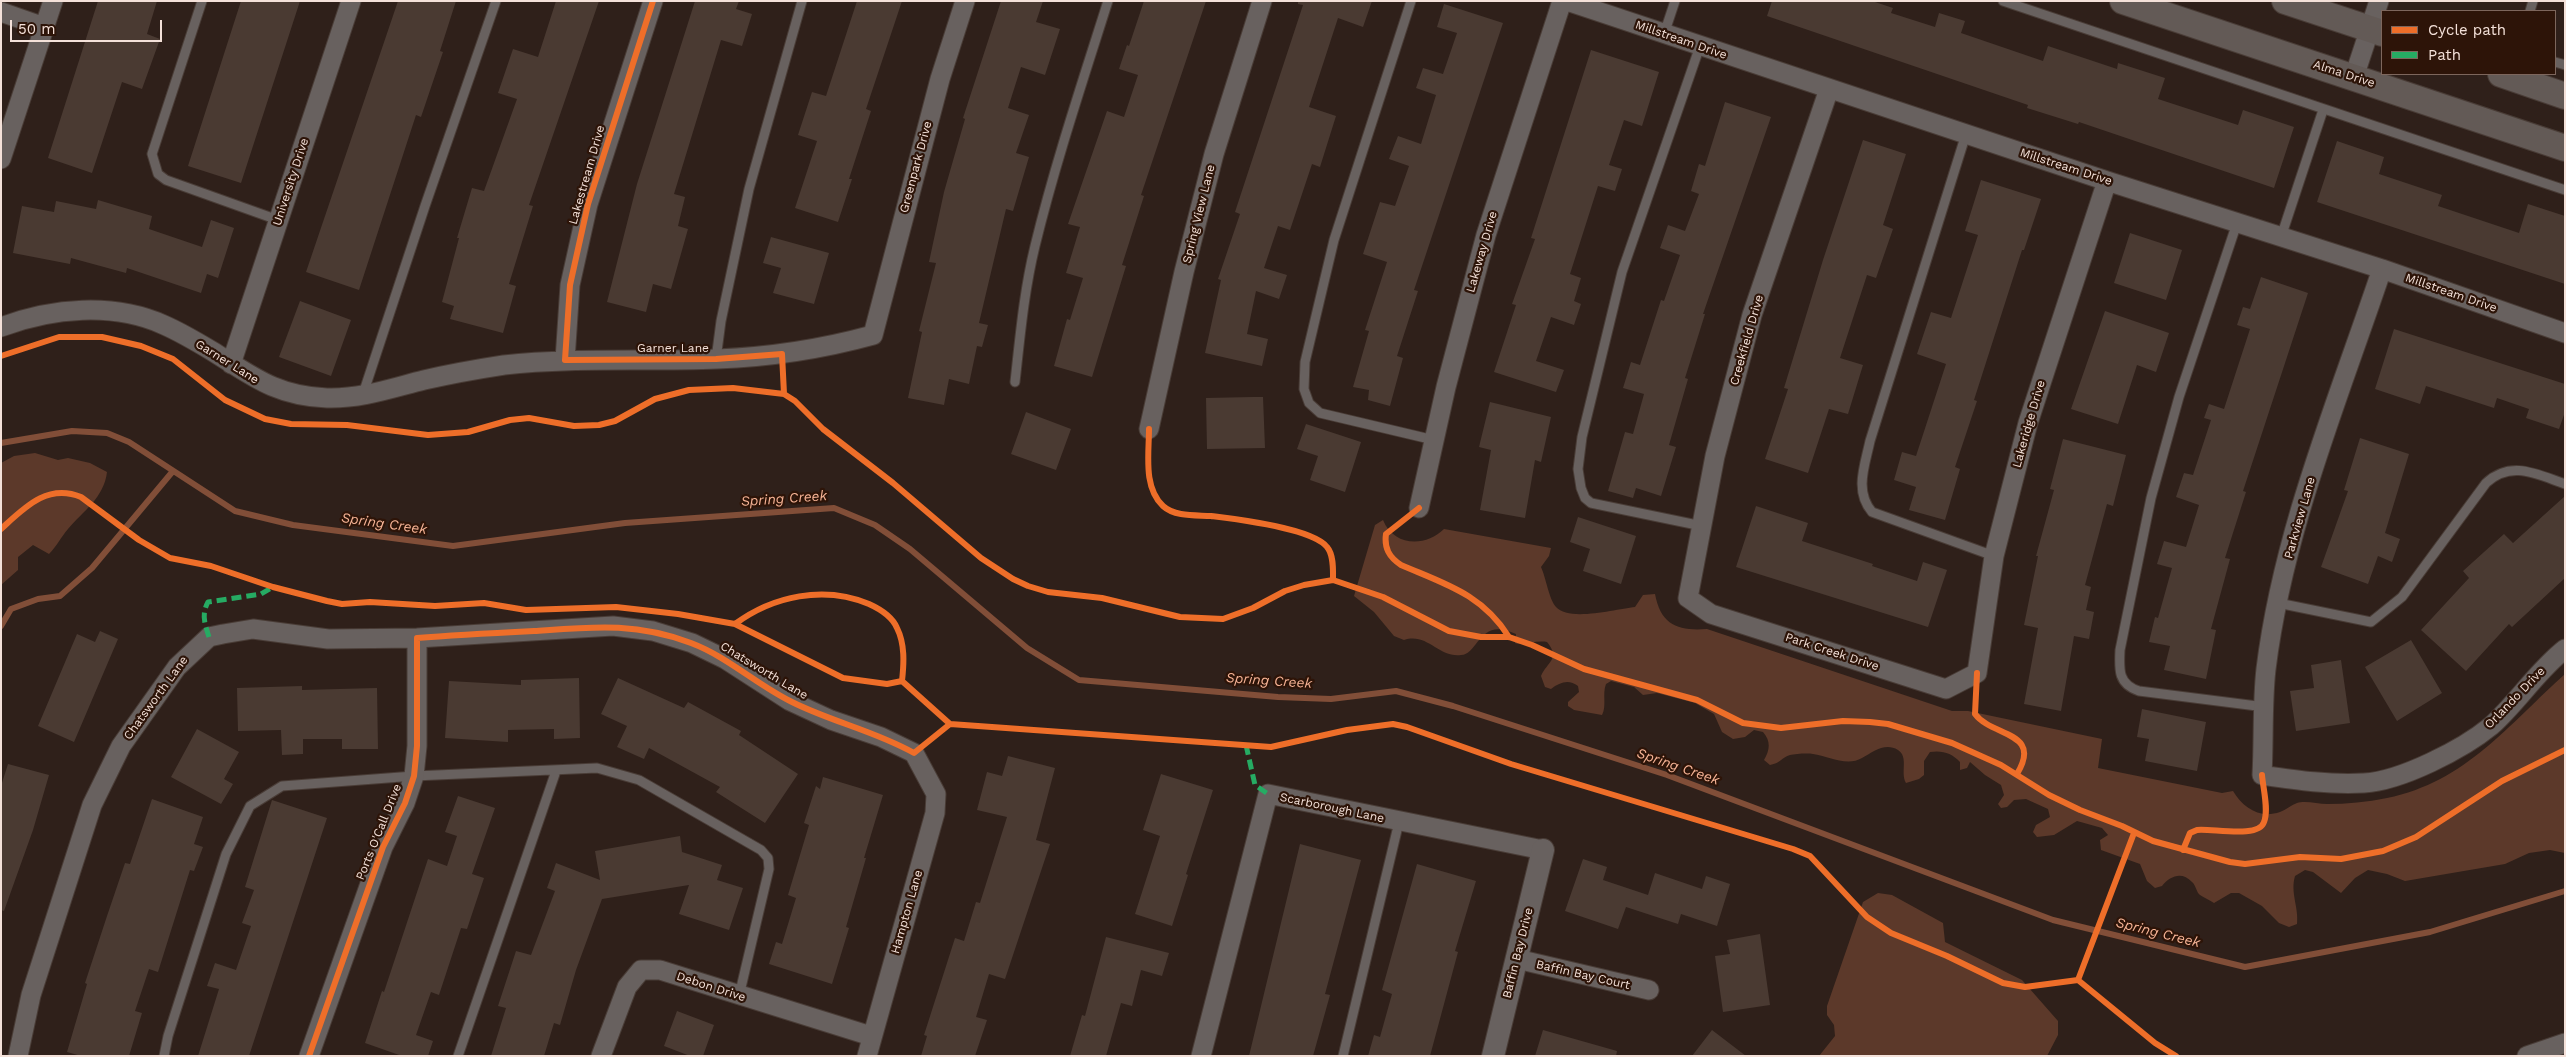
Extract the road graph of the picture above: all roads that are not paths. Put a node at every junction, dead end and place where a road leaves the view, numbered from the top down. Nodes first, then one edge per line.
1 (53, 1) edge
2 (202, 1) edge
3 (351, 1) edge
4 (496, 1) edge
5 (653, 1) edge
6 (802, 1) edge
7 (964, 1) edge
8 (1108, 1) edge
9 (1262, 1) edge
10 (1411, 1) edge
11 (1562, 1) edge
12 (1567, 1) edge
13 (1675, 1) edge
14 (2003, 1) edge
15 (2123, 1) edge
16 (2285, 1) edge
17 (2379, 1) edge
18 (1, 12) edge
19 (44, 27) junction
20 (2376, 31) edge
21 (1664, 34) junction
22 (1700, 46) junction
23 (2504, 75) edge
24 (2354, 78) junction
25 (1829, 89) junction
26 (2565, 96) edge
27 (2323, 110) junction
28 (1966, 134) junction
29 (2565, 148) edge
30 (1, 159) edge
31 (2107, 181) junction
32 (2565, 190) edge
33 (278, 220) junction
34 (2237, 223) junction
35 (2281, 237) junction
36 (2382, 270) junction
37 (1, 327) edge
38 (2565, 333) edge
39 (873, 335) joint
40 (716, 359) junction
41 (565, 360) junction
42 (231, 364) junction
43 (1014, 382) dead end
44 (363, 395) junction
45 (1149, 429) dead end
46 (1434, 440) junction
47 (2565, 484) edge
48 (1419, 508) dead end
49 (1702, 526) junction
50 (1994, 556) junction
51 (1688, 598) joint
52 (2278, 603) junction
53 (417, 638) junction
54 (2565, 649) edge
55 (1977, 673) joint
56 (2265, 707) junction
57 (925, 770) joint
58 (556, 771) junction
59 (2262, 775) joint
60 (414, 776) junction
61 (1399, 822) junction
62 (1543, 850) joint
63 (1517, 959) junction
64 (1650, 990) dead end
65 (739, 996) junction
66 (871, 1036) junction
67 (2565, 1043) edge
68 (18, 1056) edge
69 (164, 1056) edge
70 (309, 1056) edge
71 (458, 1056) edge
72 (601, 1056) edge
73 (868, 1056) edge
74 (1201, 1056) edge
75 (1343, 1056) edge
76 (1493, 1056) edge
77 (2527, 1056) edge

1 - 19 street
2 - 33 lane
3 - 33 street, University Drive
4 - 44 lane
5 - 41 street, Lakestream Drive
6 - 40 lane
7 - 39 street, Greenpark Drive
8 - 43 lane
9 - 45 street, Spring View Lane
10 - 46 lane
11 - 46 street, Lakeway Drive
12 - 21 street, Millstream Drive
13 - 21 lane
14 - 27 lane
15 - 24 main road, Alma Drive
16 - 20 main road
17 - 20 street
18 - 19 street
19 - 30 street
20 - 24 street
21 - 22 street, Millstream Drive
22 - 25 street, Millstream Drive
22 - 49 lane
23 - 26 main road
24 - 29 main road, Alma Drive
25 - 28 street, Millstream Drive
25 - 49 street, Creekfield Drive
27 - 32 lane
27 - 35 lane
28 - 31 street, Millstream Drive
28 - 50 lane
31 - 34 street, Millstream Drive
31 - 50 street, Lakeridge Drive
33 - 42 street, University Drive
34 - 35 street, Millstream Drive
34 - 56 lane
35 - 36 street, Millstream Drive
36 - 38 street, Millstream Drive
36 - 52 street, Parkview Lane
37 - 42 street, Garner Lane
39 - 40 street, Garner Lane
40 - 41 street, Garner Lane
41 - 44 street, Garner Lane
42 - 44 street, Garner Lane
46 - 48 street, Lakeway Drive
47 - 52 lane
49 - 51 street, Creekfield Drive
50 - 55 street, Lakeridge Drive
51 - 55 street, Park Creek Drive
52 - 56 street, Parkview Lane
53 - 57 street, Chatsworth Lane
53 - 60 street, Ports O'Call Drive
53 - 68 street, Chatsworth Lane
54 - 59 street, Orlando Drive
56 - 59 street, Parkview Lane
57 - 66 street, Hampton Lane
58 - 60 lane
58 - 65 lane
58 - 71 lane
60 - 69 lane
60 - 70 street, Ports O'Call Drive
61 - 62 street, Scarborough Lane
61 - 74 street, Scarborough Lane
61 - 75 lane
62 - 63 street, Baffin Bay Drive
63 - 64 street, Baffin Bay Court
63 - 76 street, Baffin Bay Drive
65 - 66 street, Debon Drive
65 - 72 street, Debon Drive
66 - 73 street, Hampton Lane
67 - 77 street

